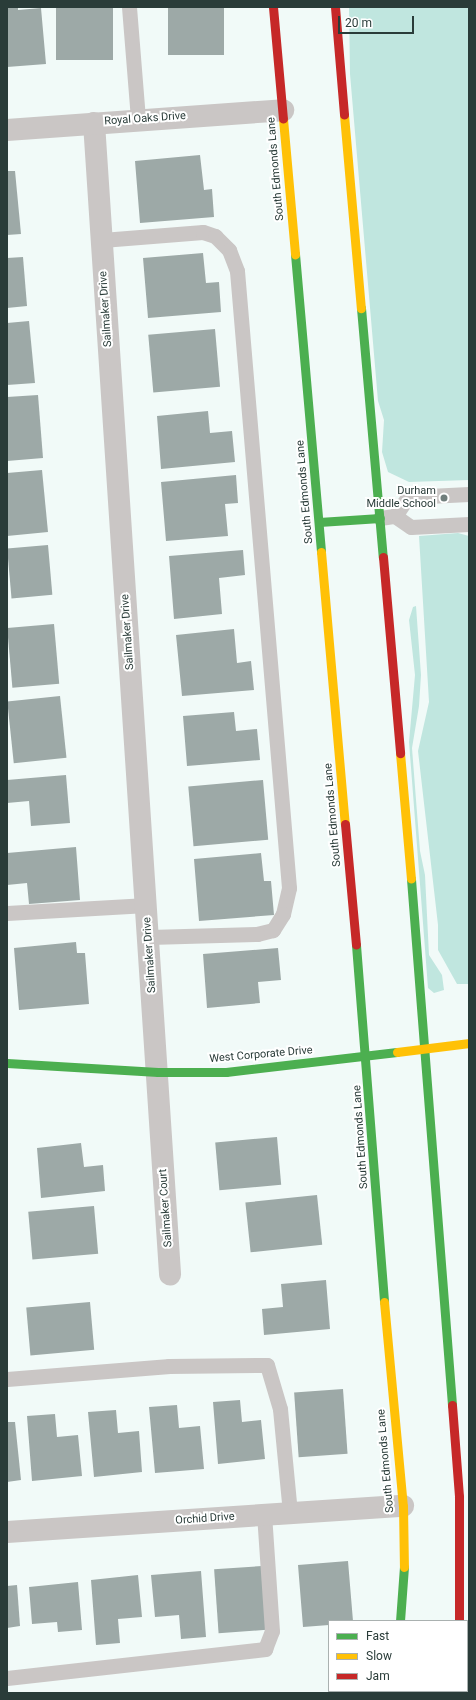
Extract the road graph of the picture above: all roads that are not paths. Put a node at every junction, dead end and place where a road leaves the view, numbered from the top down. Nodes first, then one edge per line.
1 (129, 7) edge
2 (273, 7) edge
3 (335, 7) edge
4 (283, 110) junction
5 (138, 120) junction
6 (94, 123) junction
7 (7, 130) edge
8 (102, 240) junction
9 (469, 494) edge
10 (395, 516) junction
11 (380, 518) junction
12 (319, 522) junction
13 (469, 524) edge
14 (147, 905) junction
15 (7, 913) edge
16 (149, 937) junction
17 (469, 1043) edge
18 (426, 1048) junction
19 (366, 1056) junction
20 (7, 1063) edge
21 (158, 1072) junction
22 (161, 1142) joint
23 (170, 1274) dead end
24 (7, 1379) edge
25 (403, 1506) junction
26 (290, 1514) junction
27 (264, 1515) junction
28 (7, 1532) edge
29 (400, 1620) edge
30 (459, 1620) edge
31 (7, 1678) edge

1 - 5 lane
2 - 4 main road, South Edmonds Lane
3 - 11 main road
4 - 5 street, Royal Oaks Drive
4 - 12 main road, South Edmonds Lane
5 - 6 street, Royal Oaks Drive
6 - 7 street, Royal Oaks Drive
6 - 8 street, Sailmaker Drive
8 - 14 street, Sailmaker Drive
8 - 16 lane
9 - 10 lane
10 - 11 lane
10 - 13 lane
11 - 12 main road
11 - 18 main road
12 - 19 main road, South Edmonds Lane
14 - 15 lane
14 - 16 street, Sailmaker Drive
16 - 21 street, Sailmaker Drive
17 - 18 main road, West Corporate Drive
18 - 19 main road, West Corporate Drive
18 - 30 main road
19 - 21 main road, West Corporate Drive
19 - 25 main road, South Edmonds Lane
20 - 21 main road, West Corporate Drive
21 - 22 street, Sailmaker Drive
22 - 23 street, Sailmaker Court
24 - 26 lane
25 - 26 street, Orchid Drive
25 - 29 main road, South Edmonds Lane
26 - 27 street, Orchid Drive
27 - 28 street, Orchid Drive
27 - 31 lane

